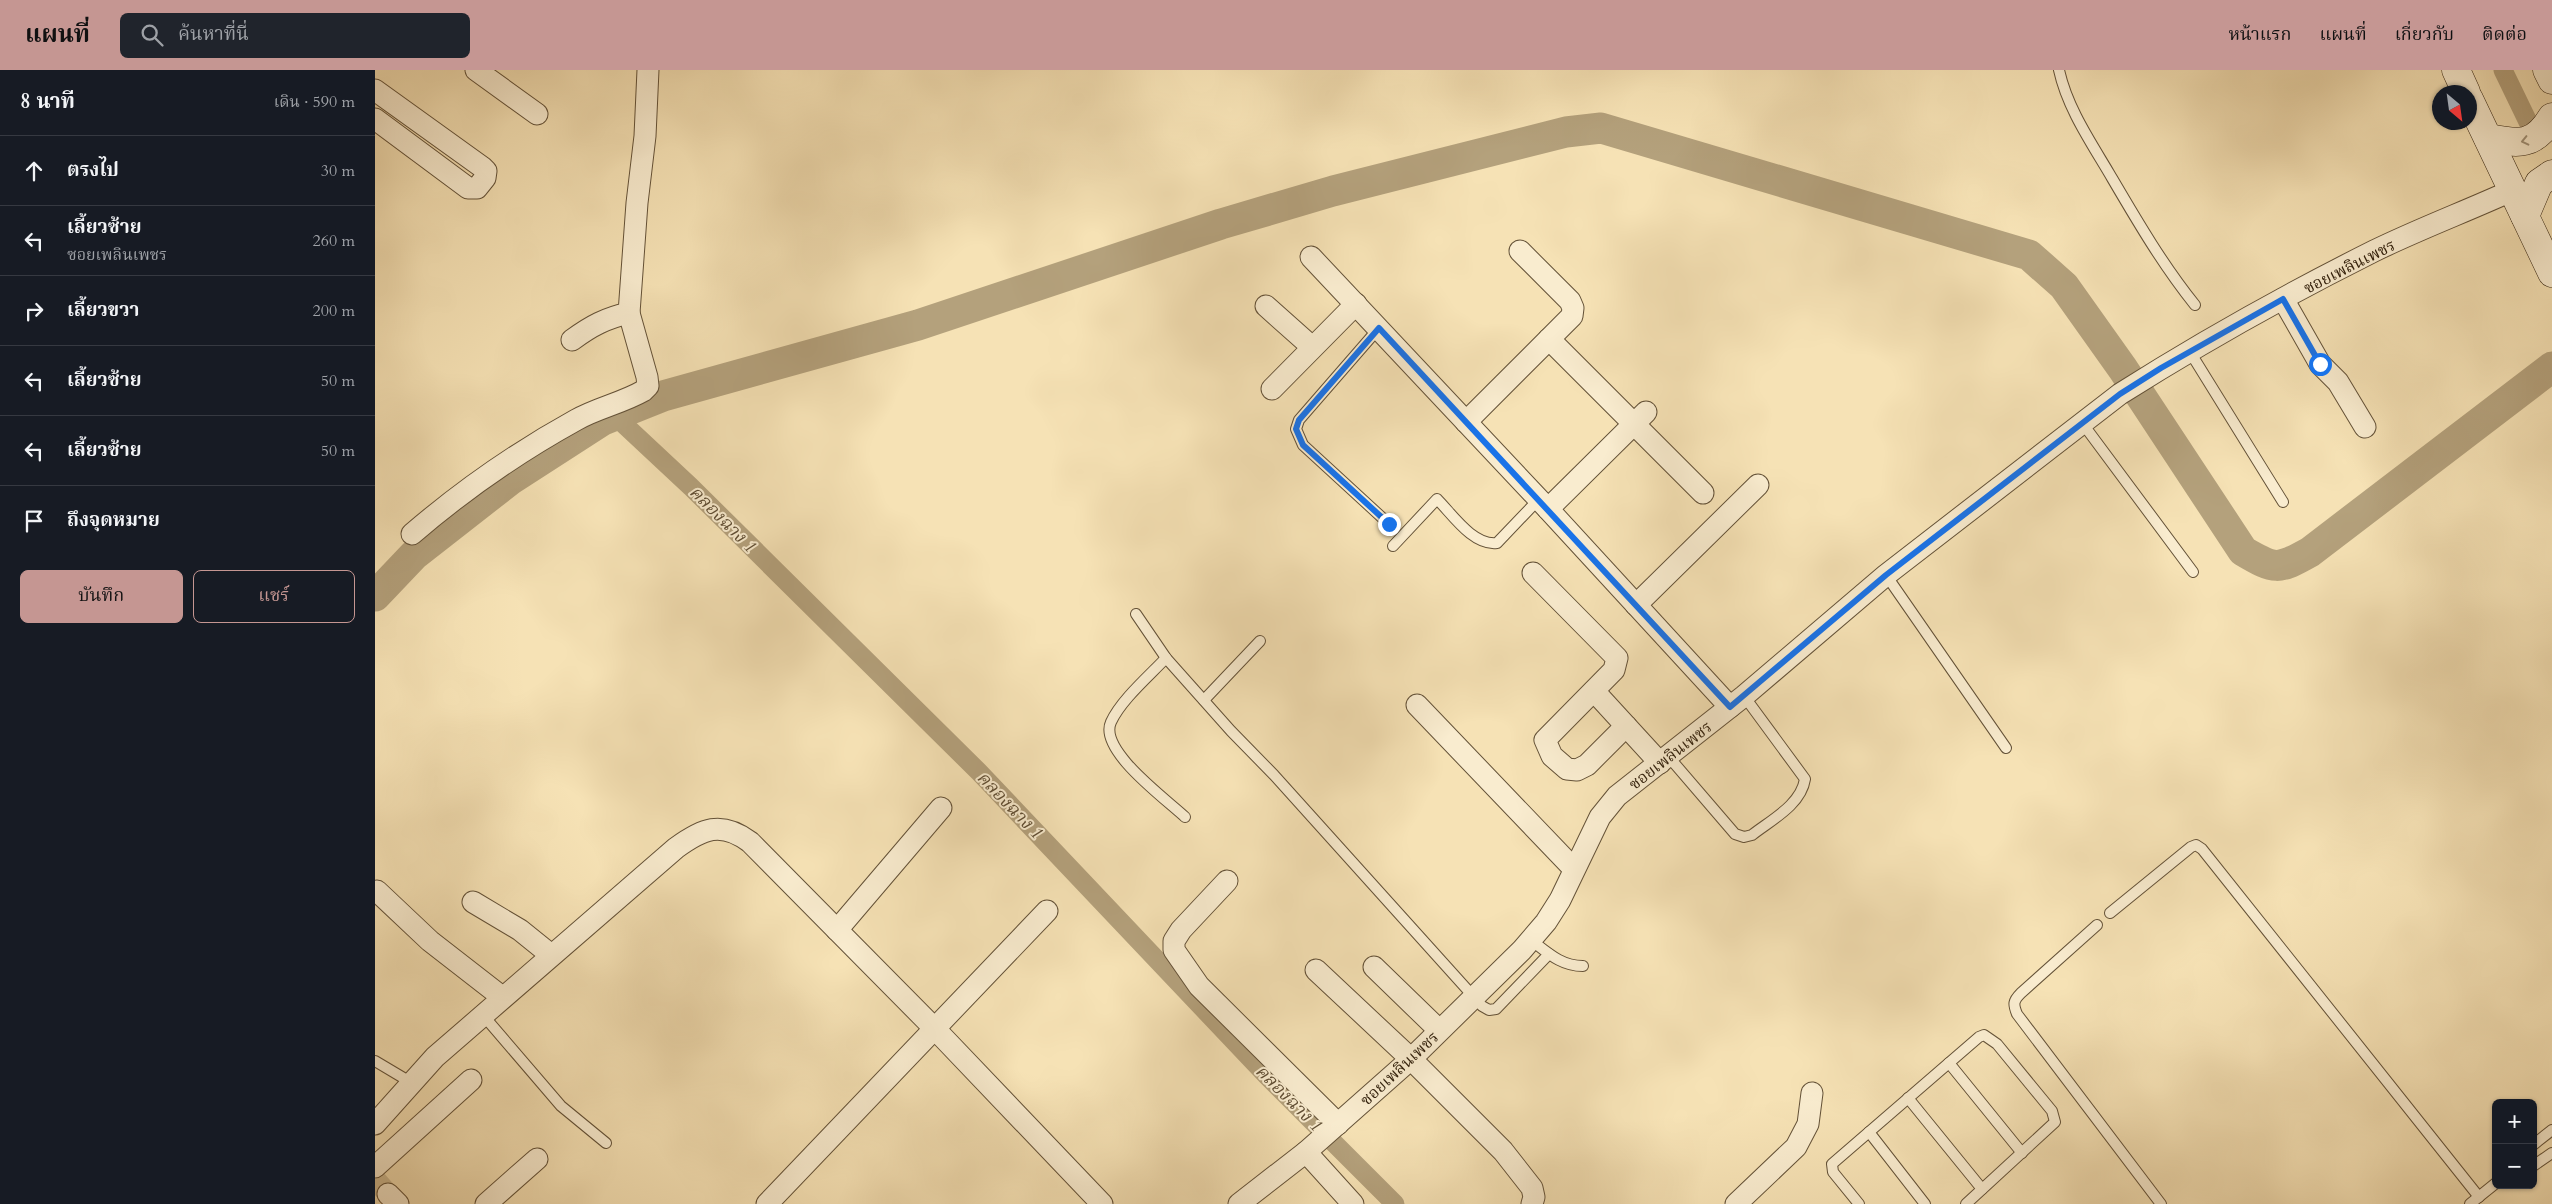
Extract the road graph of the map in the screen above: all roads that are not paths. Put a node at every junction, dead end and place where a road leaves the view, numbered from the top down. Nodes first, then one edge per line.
1 (476, 70) edge
2 (648, 70) edge
3 (2059, 70) edge
4 (2456, 70) edge
5 (2547, 70) edge
6 (2552, 80) edge
7 (2464, 85) edge
8 (375, 90) edge
9 (537, 114) dead end
10 (2477, 115) edge
11 (2552, 117) edge
12 (375, 119) edge
13 (2488, 138) junction
14 (2552, 174) edge
15 (2513, 190) junction
16 (2525, 216) junction
17 (1520, 251) dead end
18 (1311, 257) dead end
19 (2552, 273) edge
20 (2283, 299) junction
21 (1356, 304) junction
22 (2195, 305) dead end
23 (1266, 306) dead end
24 (629, 313) junction
25 (1379, 328) junction
26 (1549, 339) junction
27 (573, 340) dead end
28 (1312, 347) junction
29 (2190, 352) junction
30 (1272, 389) dead end
31 (1640, 418) junction
32 (1466, 422) junction
33 (2083, 424) junction
34 (2365, 427) dead end
35 (1758, 485) dead end
36 (1703, 493) dead end
37 (2283, 502) dead end
38 (1543, 504) junction
39 (1389, 524) dead end
40 (412, 534) dead end
41 (1393, 546) dead end
42 (2193, 572) dead end
43 (1533, 573) dead end
44 (1886, 575) junction
45 (1636, 605) junction
46 (1137, 614) dead end
47 (1260, 641) dead end
48 (1166, 658) junction
49 (1594, 691) junction
50 (1204, 700) junction
51 (1737, 701) junction
52 (1417, 705) dead end
53 (1626, 726) junction
54 (2006, 748) dead end
55 (1664, 759) junction
56 (941, 808) dead end
57 (1185, 817) dead end
58 (1574, 870) junction
59 (1227, 881) dead end
60 (377, 891) dead end
61 (473, 902) dead end
62 (1047, 911) dead end
63 (2110, 913) dead end
64 (2097, 925) dead end
65 (837, 930) junction
66 (1531, 940) junction
67 (1549, 954) junction
68 (551, 955) junction
69 (1583, 966) dead end
70 (1374, 967) dead end
71 (1317, 970) dead end
72 (502, 997) junction
73 (1472, 998) junction
74 (483, 1014) junction
75 (935, 1029) junction
76 (1439, 1030) junction
77 (1411, 1059) junction
78 (375, 1061) edge
79 (1949, 1063) junction
80 (471, 1080) dead end
81 (413, 1082) junction
82 (1812, 1093) dead end
83 (1908, 1098) junction
84 (375, 1124) edge
85 (2552, 1130) edge
86 (1869, 1132) junction
87 (1325, 1135) junction
88 (2537, 1141) edge
89 (606, 1143) dead end
90 (2022, 1153) junction
91 (2552, 1153) edge
92 (537, 1159) dead end
93 (2537, 1163) edge
94 (375, 1167) edge
95 (2492, 1186) edge
96 (1982, 1189) junction
97 (2479, 1197) junction
98 (486, 1204) edge
99 (767, 1204) edge
100 (1101, 1204) edge
101 (1239, 1204) edge
102 (1353, 1204) edge
103 (1532, 1204) edge
104 (1736, 1204) edge
105 (1859, 1204) edge
106 (1925, 1204) edge
107 (1965, 1204) edge
108 (2161, 1204) edge
109 (2470, 1204) edge

1 - 9 street
2 - 24 street
3 - 22 lane
4 - 7 main road
5 - 6 main road
8 - 12 street
10 - 13 main road
11 -> 13 main road
13 - 15 main road
14 - 16 main road
15 - 16 main road
15 - 20 street, ซอยเพลินเพชร
16 - 19 main road
17 - 26 street
18 - 21 street
20 - 29 street, ซอยเพลินเพชร
20 - 34 street
21 - 25 street
21 - 28 street
23 - 28 street
24 - 27 street
24 - 40 street
25 - 32 street
25 - 39 lane
26 - 31 street
26 - 32 street
28 - 30 street
29 - 33 street, ซอยเพลินเพชร
29 - 37 lane
31 - 36 street
31 - 38 street
32 - 38 street
33 - 42 lane
33 - 44 street, ซอยเพลินเพชร
35 - 45 street
38 - 41 lane
38 - 45 street
43 - 49 street
44 - 51 street, ซอยเพลินเพชร
44 - 54 lane
45 - 51 street
46 - 48 lane
47 - 50 lane
48 - 50 lane
48 - 57 lane
49 - 53 street
49 - 53 street
50 - 73 lane
51 - 55 street, ซอยเพลินเพชร
51 - 55 lane
52 - 58 street
53 - 55 street
55 - 58 street, ซอยเพลินเพชร
56 - 65 street
58 - 66 street, ซอยเพลินเพชร
59 - 87 street
60 - 72 street
61 - 68 street
62 - 75 street
63 - 97 lane
64 - 108 lane
65 - 68 street
65 - 75 street
66 - 67 lane
66 - 73 street, ซอยเพลินเพชร
67 - 69 lane
67 - 73 lane
68 - 72 street
70 - 76 street
71 - 77 street
72 - 74 street
73 - 76 street, ซอยเพลินเพชร
74 - 81 street
74 - 89 lane
75 - 99 street
75 - 100 street
76 - 77 street, ซอยเพลินเพชร
77 - 87 street, ซอยเพลินเพชร
77 - 103 street
78 - 81 lane
79 - 83 lane
79 - 90 lane
79 - 90 lane
80 - 94 street
81 - 84 street
82 - 104 street
83 - 86 lane
83 - 96 lane
85 - 88 lane
86 - 105 lane
86 - 106 lane
87 - 101 street, ซอยเพลินเพชร
87 - 102 street
90 - 96 lane
91 - 93 lane
92 - 98 street
95 - 97 lane
96 - 107 lane
97 - 109 lane

